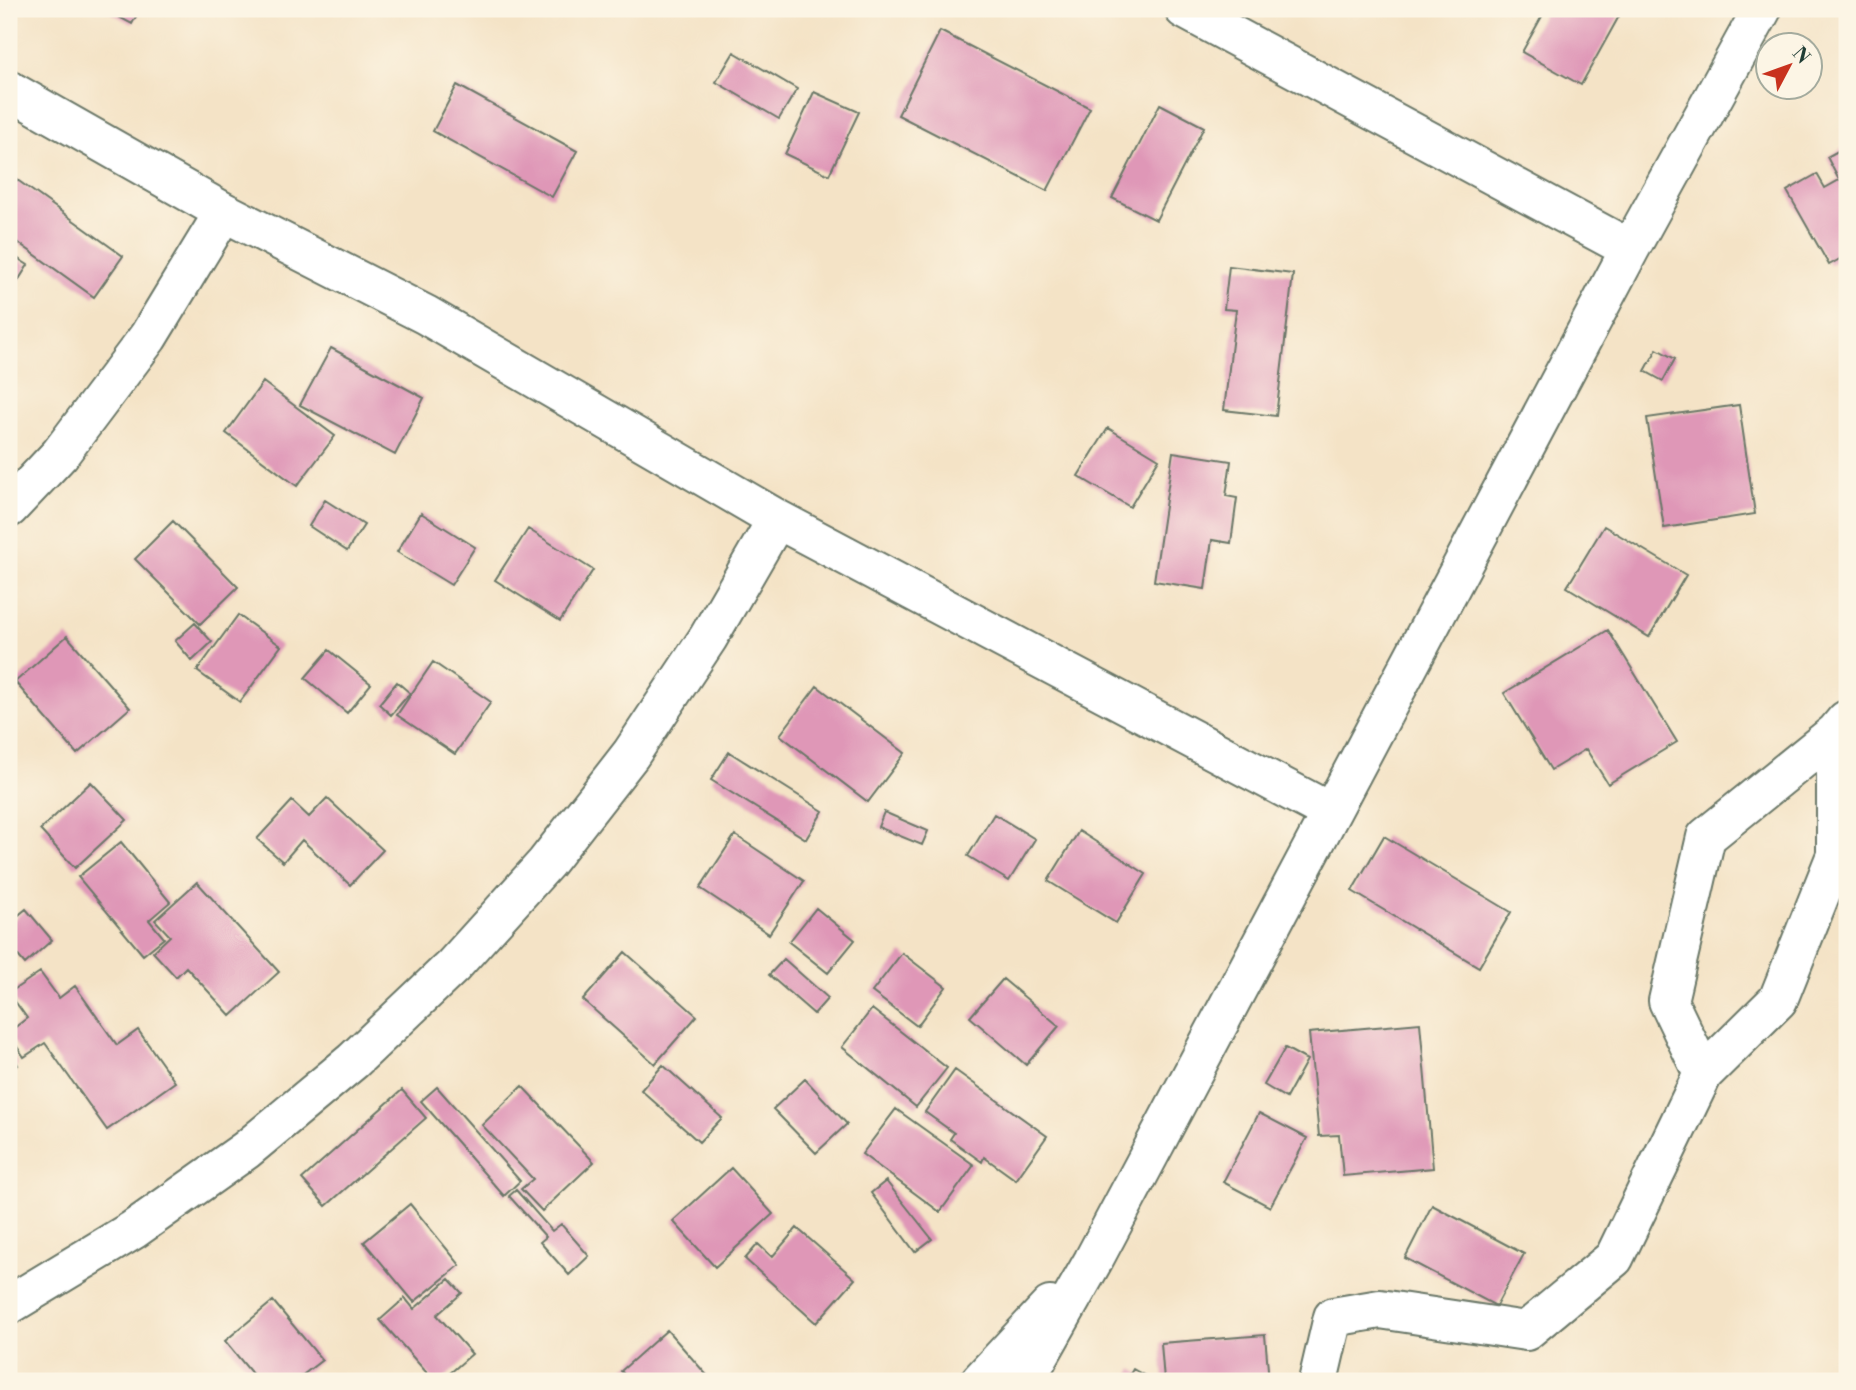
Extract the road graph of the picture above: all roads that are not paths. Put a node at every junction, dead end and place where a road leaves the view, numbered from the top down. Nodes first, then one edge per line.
1 (1184, 9) edge
2 (1762, 9) edge
3 (9, 90) edge
4 (224, 212) junction
5 (1630, 249) junction
6 (9, 508) edge
7 (777, 519) junction
8 (1841, 725) edge
9 (1330, 812) junction
10 (1703, 1074) junction
11 (1093, 1261) junction
12 (9, 1305) edge
13 (980, 1381) edge
14 (1025, 1381) edge
15 (1318, 1381) edge

1 - 5 street
2 - 5 street
3 - 4 street
4 - 6 street
4 - 7 street
5 - 9 street
7 - 9 street
7 - 12 street
8 - 10 street
8 - 10 street
9 - 11 street
10 - 15 street
11 - 13 street
11 - 14 street

